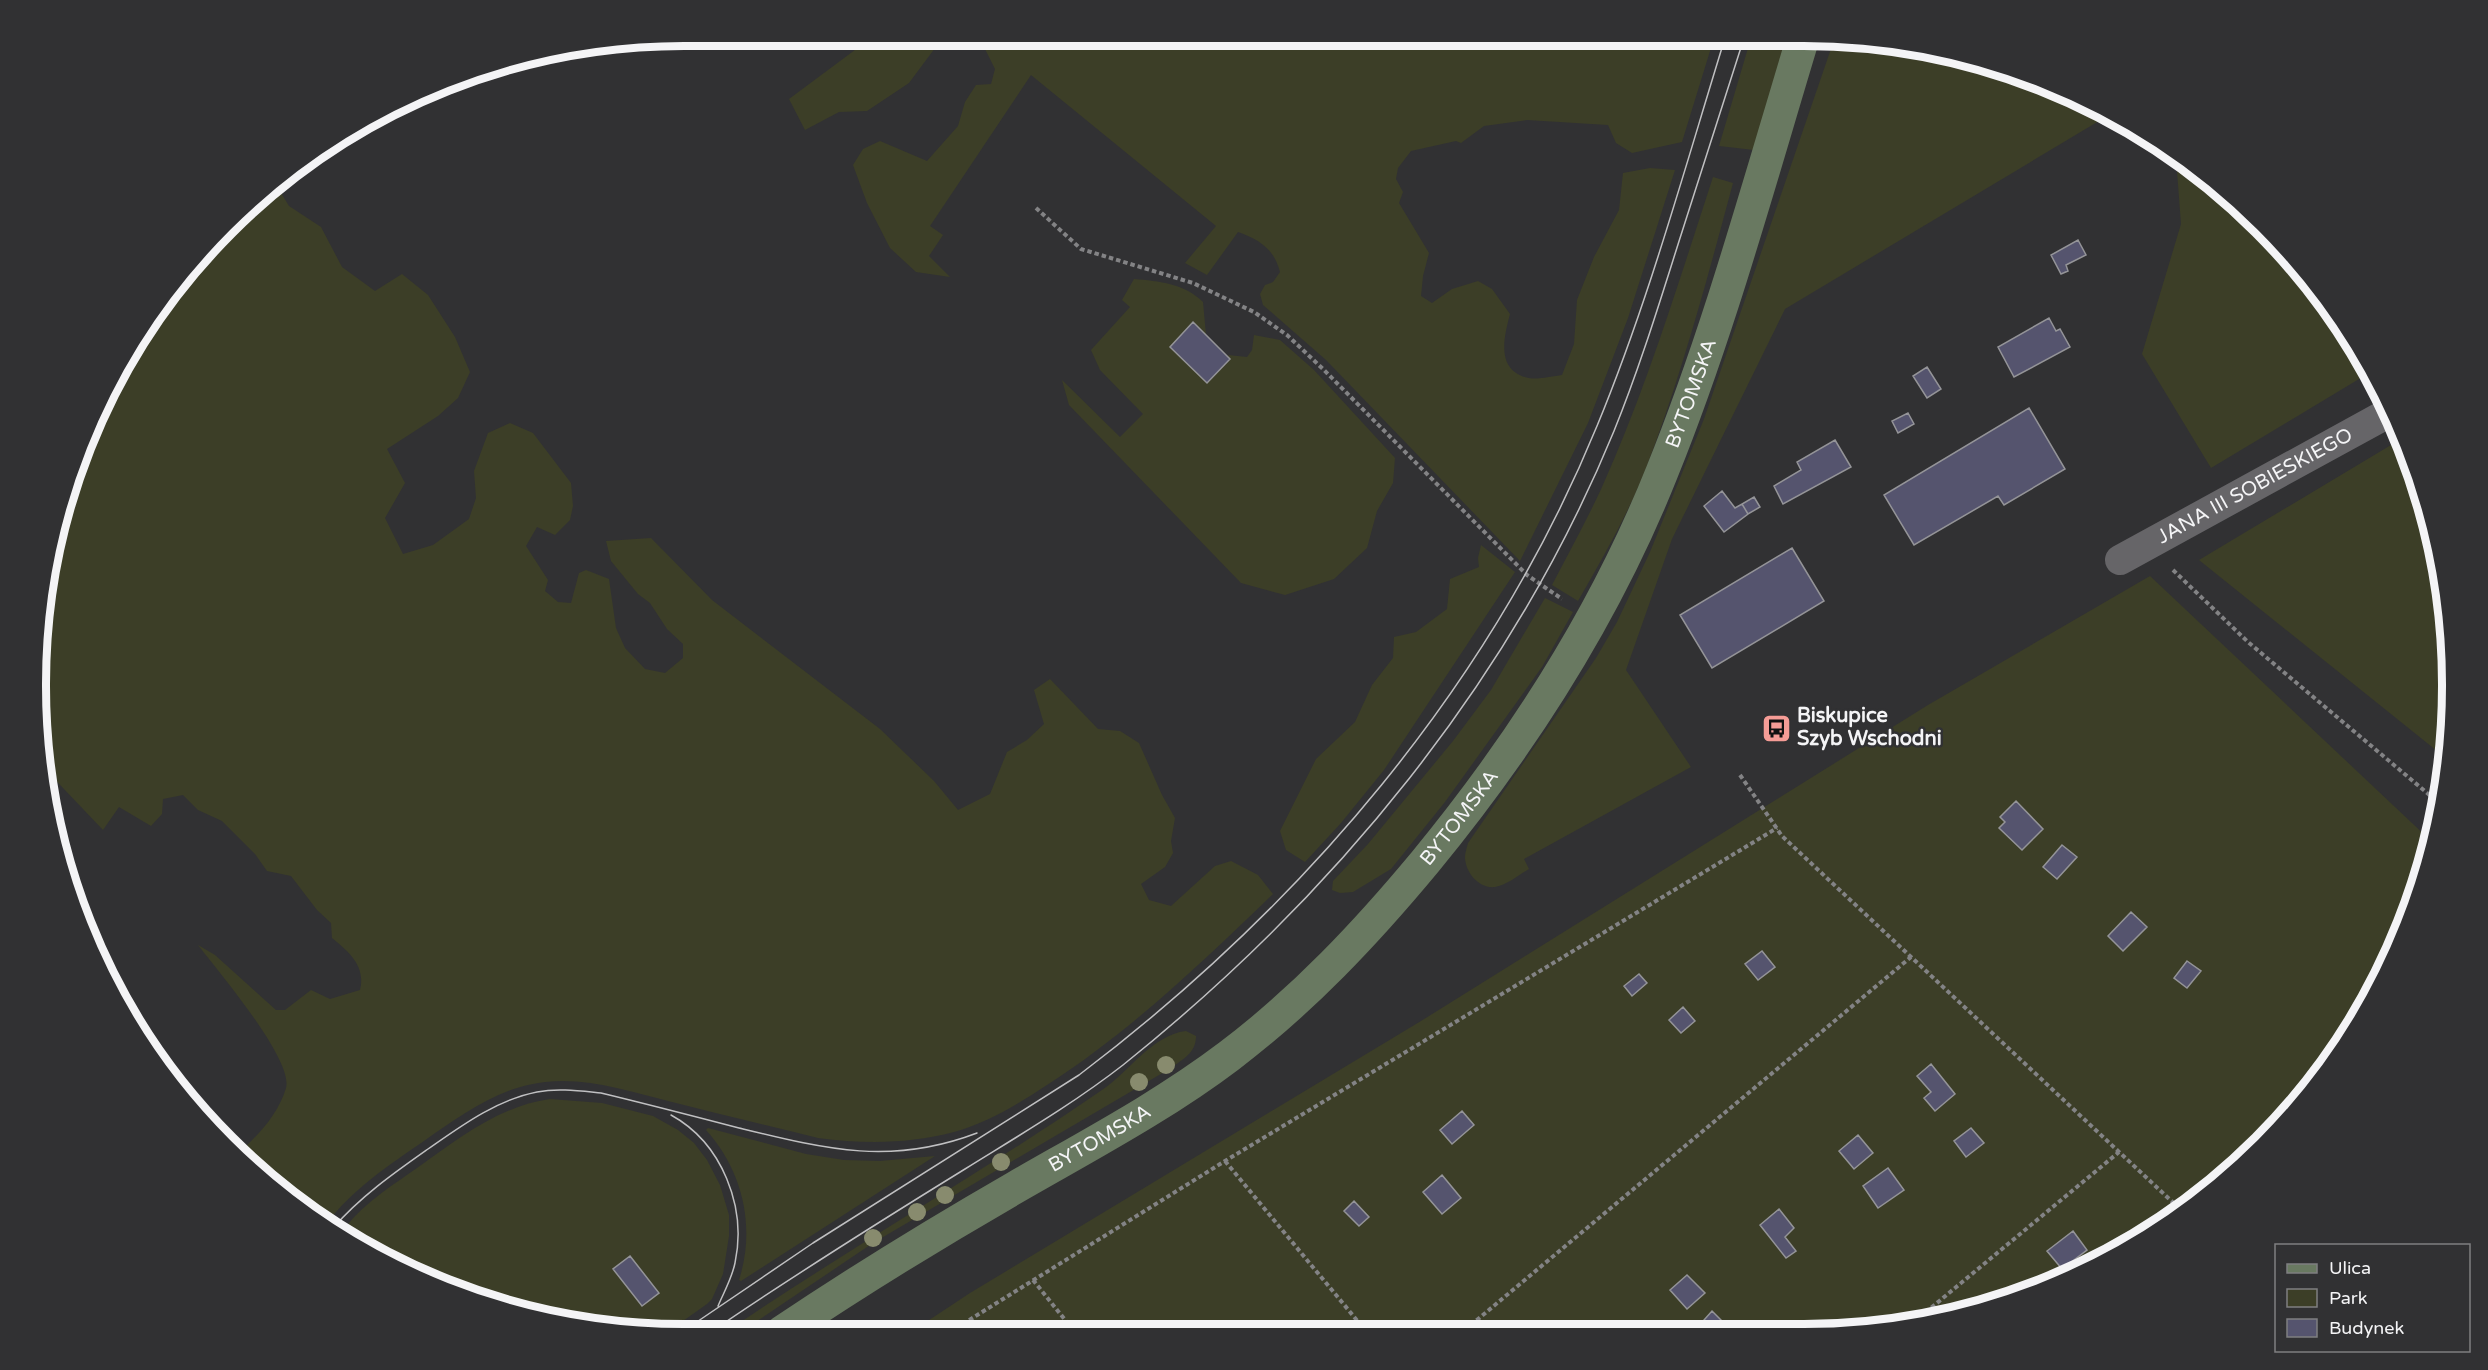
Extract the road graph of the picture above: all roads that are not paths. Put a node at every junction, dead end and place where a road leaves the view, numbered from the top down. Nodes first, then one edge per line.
1 (1801, 46) edge
2 (2382, 416) edge
3 (2120, 560) dead end
4 (794, 1324) edge

1 - 4 street, BYTOMSKA
2 - 3 street, JANA III SOBIESKIEGO

